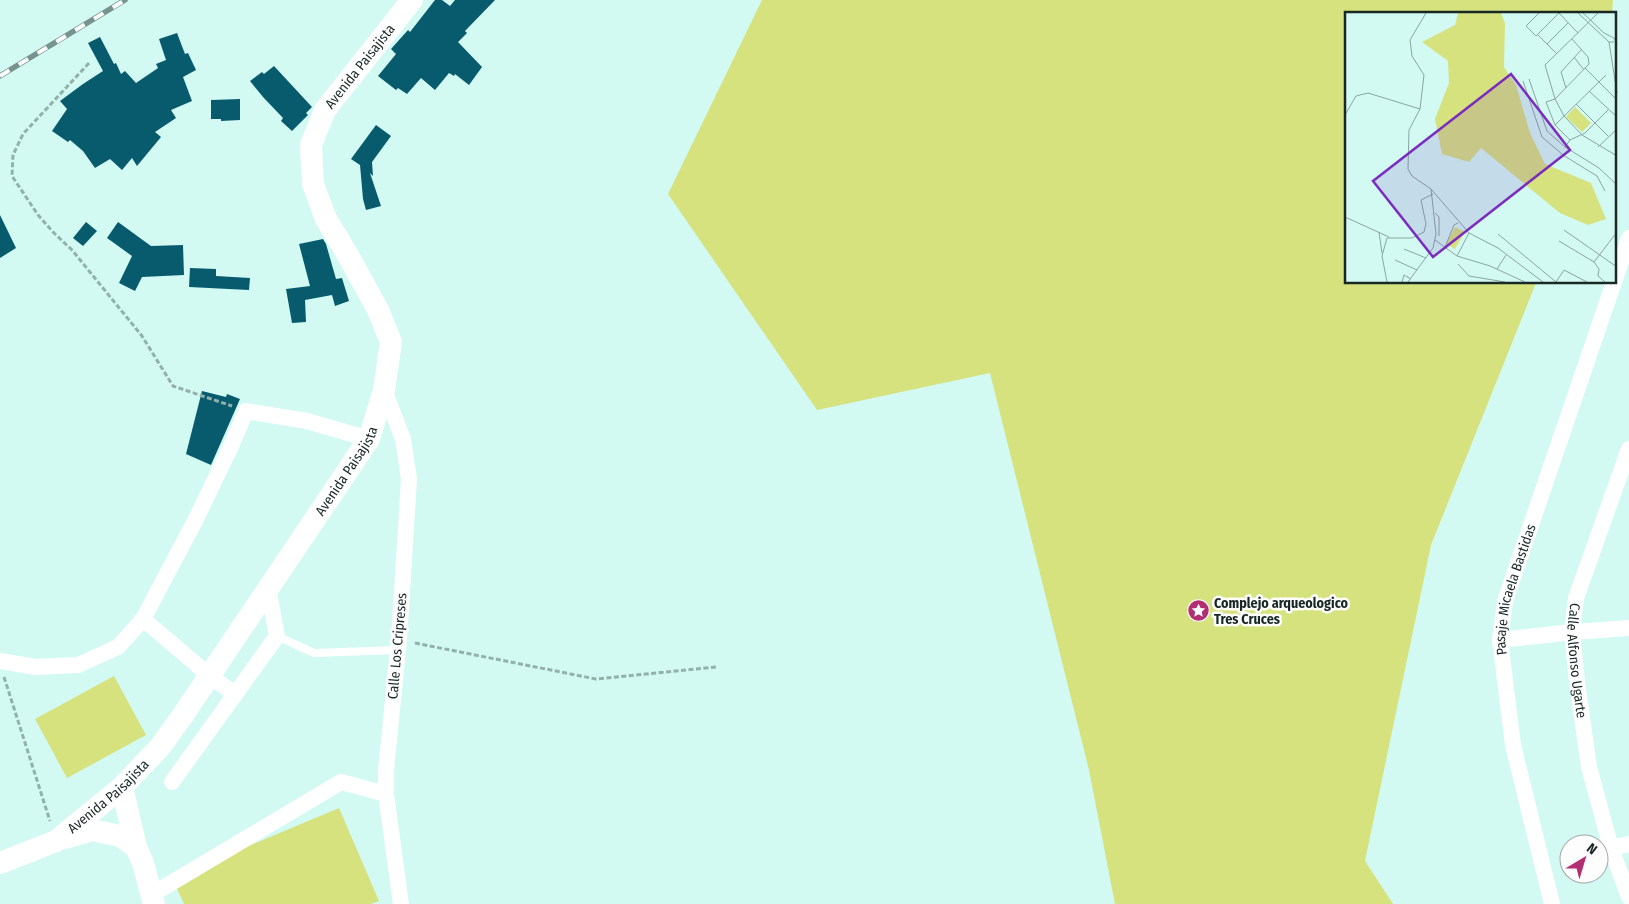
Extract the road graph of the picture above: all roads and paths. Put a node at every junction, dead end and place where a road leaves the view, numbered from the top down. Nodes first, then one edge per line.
1 (412, 0) edge
2 (89, 63) dead end
3 (1629, 238) edge
4 (1616, 278) edge
5 (1614, 284) edge
6 (384, 390) junction
7 (246, 411) junction
8 (369, 439) junction
9 (1629, 449) edge
10 (268, 588) junction
11 (142, 619) junction
12 (1629, 628) edge
13 (1572, 632) junction
14 (277, 636) junction
15 (1500, 640) junction
16 (398, 645) junction
17 (717, 667) dead end
18 (2, 668) edge
19 (210, 676) junction
20 (235, 694) junction
21 (172, 782) dead end
22 (122, 787) junction
23 (386, 794) junction
24 (56, 841) junction
25 (1629, 844) edge
26 (136, 846) junction
27 (1611, 848) junction
28 (0, 863) edge
29 (1629, 897) edge
30 (153, 900) edge
31 (401, 904) edge
32 (1552, 904) edge

1 - 6 main road, Avenida Paisajista
2 - 7 path
3 - 4 street, Pasaje Micaela Bastidas
5 - 15 street, Pasaje Micaela Bastidas
6 - 8 main road, Avenida Paisajista
6 - 16 street, Calle Los Cripreses
7 - 8 street
7 - 11 street
8 - 10 main road, Avenida Paisajista
9 - 13 street, Calle Alfonso Ugarte
10 - 14 street
10 - 19 main road, Avenida Paisajista
11 - 18 street
11 - 19 street
12 - 13 street
13 - 15 street
13 - 27 street, Calle Alfonso Ugarte
14 - 16 lane
14 - 20 street
15 - 32 street, Pasaje Micaela Bastidas
16 - 17 path
16 - 23 street, Calle Los Cripreses
18 - 24 path
19 - 20 street
19 - 22 main road, Avenida Paisajista
20 - 21 street
22 - 24 main road, Avenida Paisajista
22 - 26 main road
23 - 30 street
23 - 31 street, Calle Los Cripreses
24 - 26 main road
24 - 28 main road, Avenida Paisajista
25 - 27 street
26 - 30 main road
27 - 29 street, Calle Alfonso Ugarte

